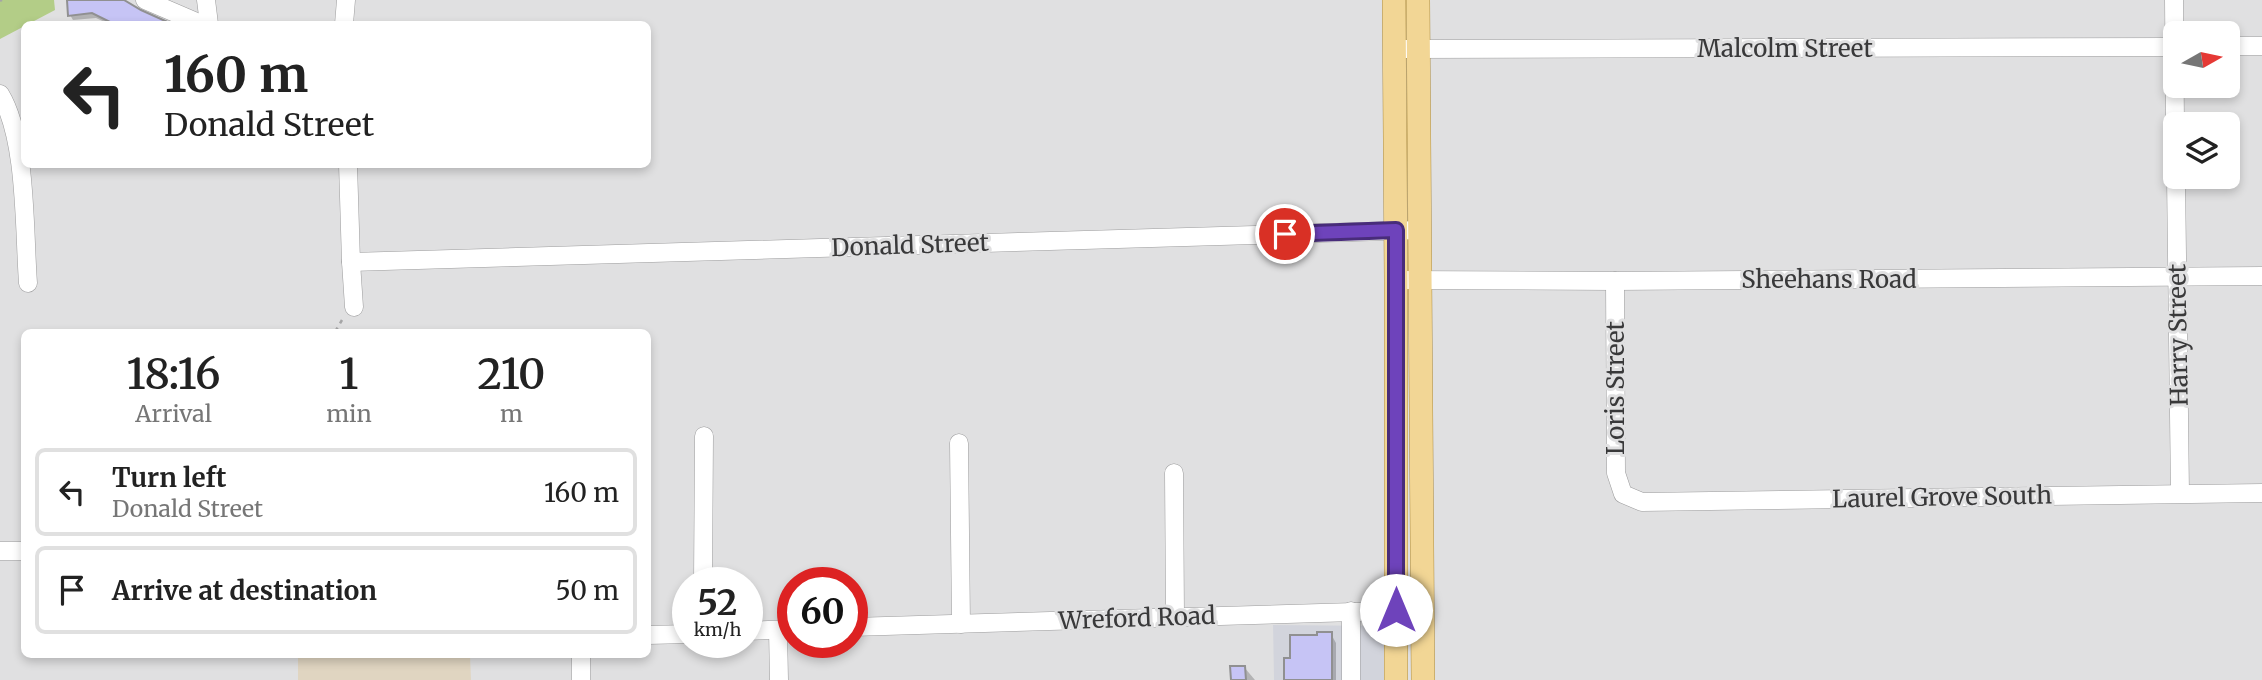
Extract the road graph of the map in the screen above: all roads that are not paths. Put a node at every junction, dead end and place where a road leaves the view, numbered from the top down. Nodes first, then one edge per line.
1 (145, 0) edge
2 (205, 0) edge
3 (346, 0) edge
4 (1394, 0) edge
5 (1418, 0) edge
6 (2174, 0) edge
7 (194, 21) edge
8 (208, 21) edge
9 (344, 21) edge
10 (2174, 21) edge
11 (2240, 46) edge
12 (2262, 46) edge
13 (2163, 47) edge
14 (1394, 49) junction
15 (1418, 49) junction
16 (0, 94) edge
17 (348, 168) edge
18 (2176, 189) edge
19 (1407, 230) junction
20 (351, 262) junction
21 (2262, 276) edge
22 (2178, 277) junction
23 (1408, 280) junction
24 (1615, 281) junction
25 (28, 283) dead end
26 (354, 307) dead end
27 (704, 436) dead end
28 (959, 443) dead end
29 (1174, 473) dead end
30 (2180, 493) junction
31 (2262, 493) edge
32 (1623, 494) joint
33 (0, 551) edge
34 (21, 551) edge
35 (703, 567) edge
36 (1396, 610) junction
37 (1422, 610) junction
38 (1351, 611) junction
39 (1175, 616) junction
40 (961, 624) junction
41 (868, 627) edge
42 (672, 634) edge
43 (651, 635) edge
44 (581, 658) edge
45 (782, 658) edge
46 (581, 680) edge
47 (779, 680) edge
48 (1351, 680) edge
49 (1396, 680) edge
50 (1423, 680) edge

1 - 7 street
2 - 8 street
3 - 9 street
4 - 14 main road
5 - 15 main road
6 - 10 street
11 - 12 street
13 - 15 street, Malcolm Street
14 - 15 street, Malcolm Street
14 - 19 main road
15 - 19 main road
16 - 25 street
17 - 20 street
18 - 22 street, Harry Street
19 - 20 street, Donald Street
19 - 23 main road
20 - 26 street
21 - 22 street, Sheehans Road
22 - 24 street, Sheehans Road
22 - 30 street, Harry Street
23 - 24 street, Sheehans Road
23 - 36 main road
23 - 37 main road
24 - 32 street, Loris Street
27 - 35 street
28 - 40 street
29 - 39 street
30 - 31 street, Laurel Grove South
30 - 32 street, Laurel Grove South
33 - 34 street
36 - 37 street, Wreford Road
36 - 38 street, Wreford Road
36 - 49 main road
37 - 50 main road
38 - 39 street, Wreford Road
38 - 48 street
39 - 40 street, Wreford Road
40 - 41 street, Wreford Road
42 - 43 street
44 - 46 street
45 - 47 street

